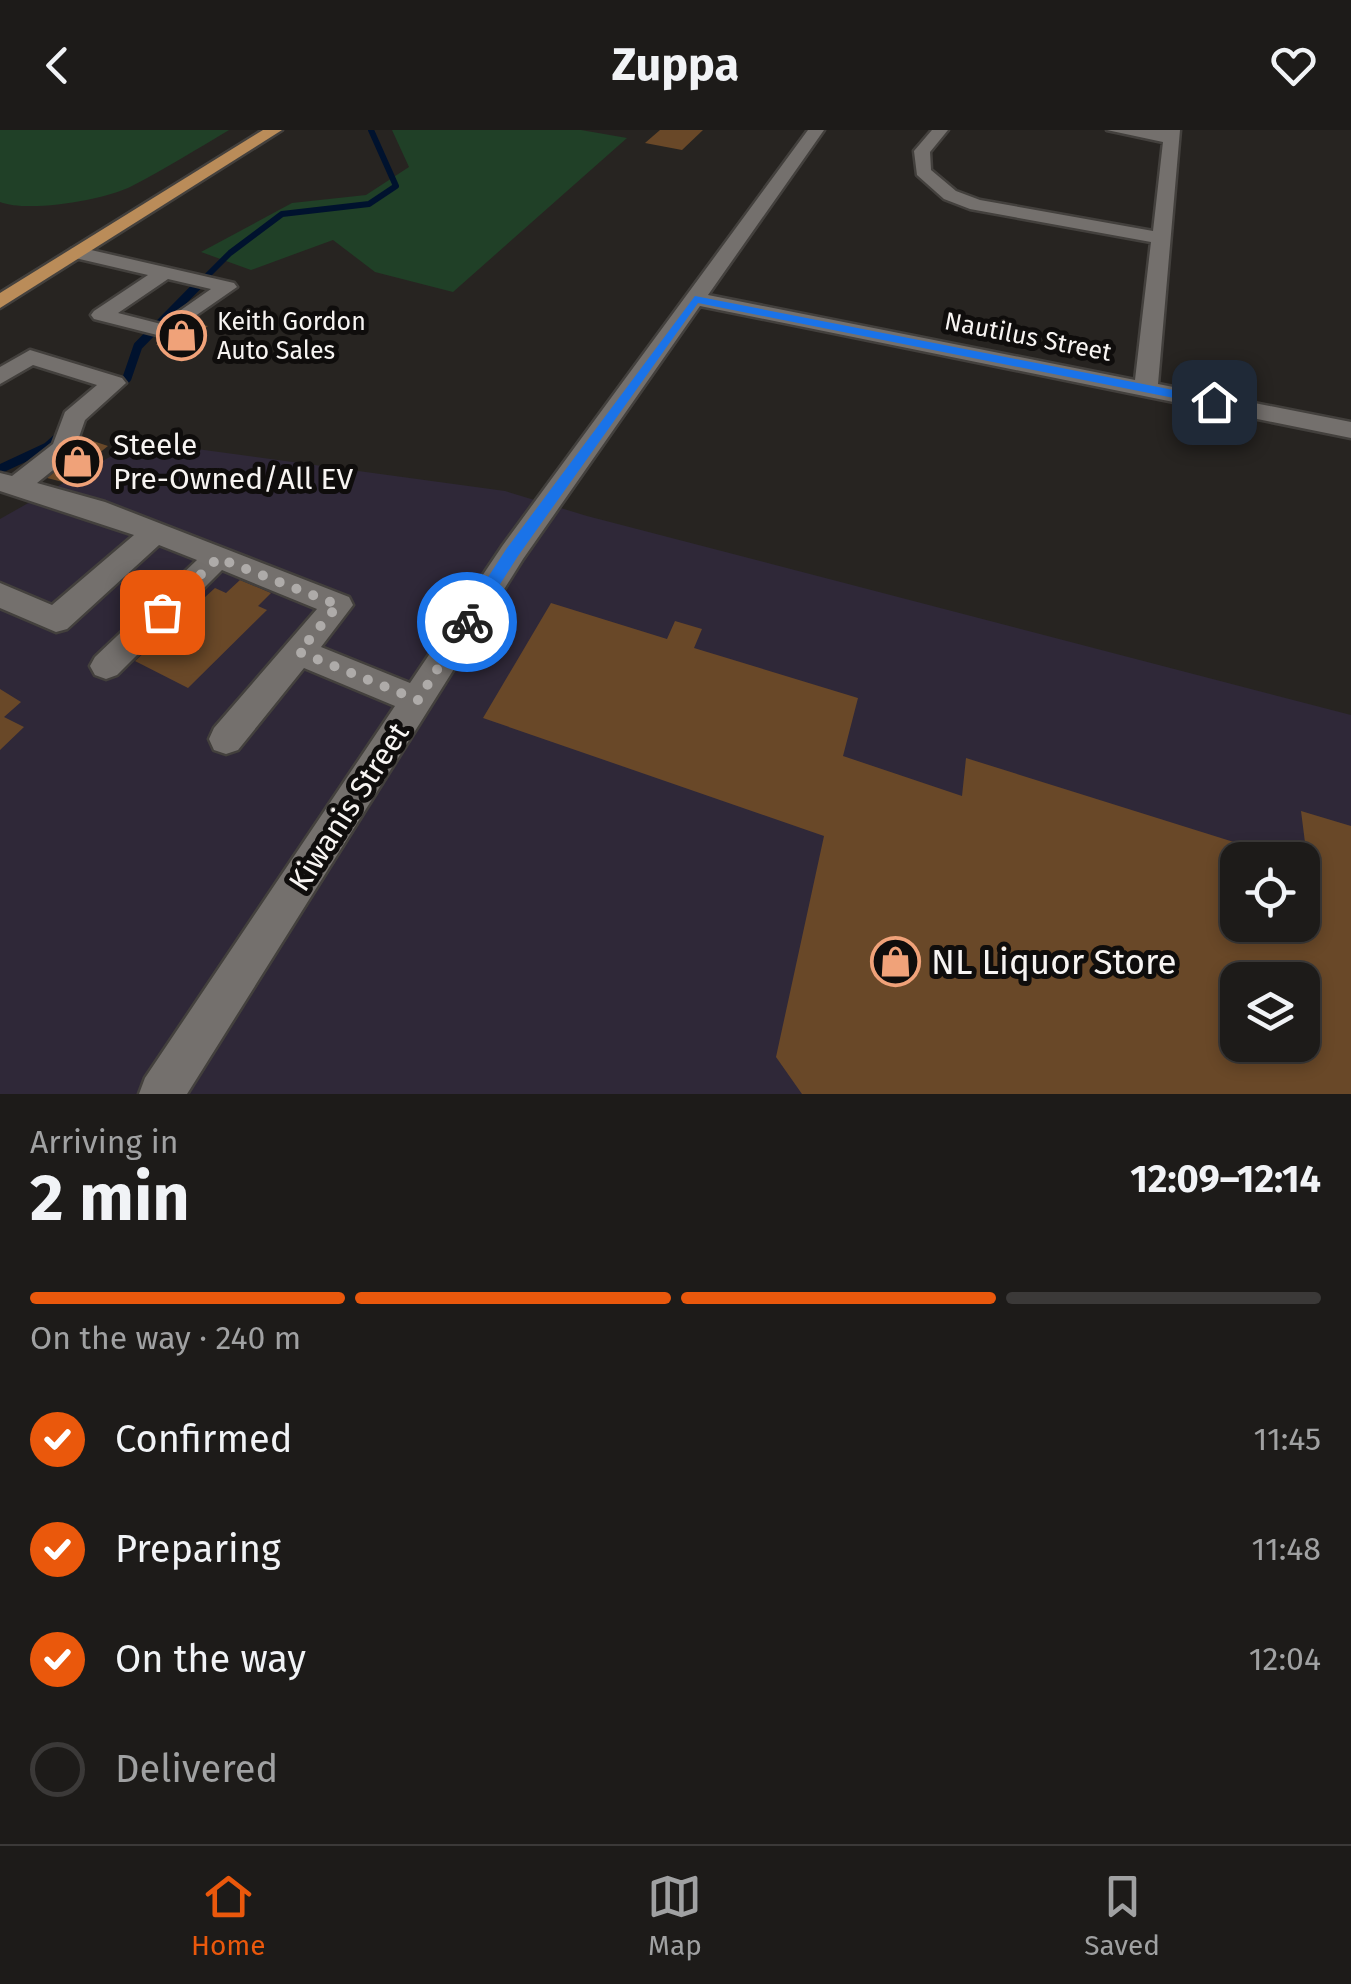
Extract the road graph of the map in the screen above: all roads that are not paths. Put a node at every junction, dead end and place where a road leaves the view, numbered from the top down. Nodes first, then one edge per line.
1 (274, 130) edge
2 (816, 130) edge
3 (940, 130) edge
4 (1114, 130) edge
5 (1171, 134) edge
6 (1161, 238) junction
7 (78, 253) junction
8 (164, 273) junction
9 (695, 300) junction
10 (0, 302) edge
11 (0, 376) edge
12 (1146, 388) junction
13 (1351, 430) edge
14 (8, 485) edge
15 (155, 532) junction
16 (218, 558) junction
17 (0, 595) edge
18 (299, 652) junction
19 (106, 666) dead end
20 (418, 700) junction
21 (226, 739) dead end
22 (162, 1094) edge

1 - 7 main road
2 - 9 street, Kiwanis Street
3 - 6 street
4 - 5 street
5 - 6 street
6 - 12 street
7 - 8 street
7 - 10 main road
8 - 8 street
9 - 12 street, Nautilus Street
9 - 20 street, Kiwanis Street
11 - 14 street
12 - 13 street, Nautilus Street
14 - 15 street
15 - 16 street
15 - 17 street
16 - 18 street
16 - 19 street
18 - 20 street
18 - 21 street
20 - 22 street, Kiwanis Street

